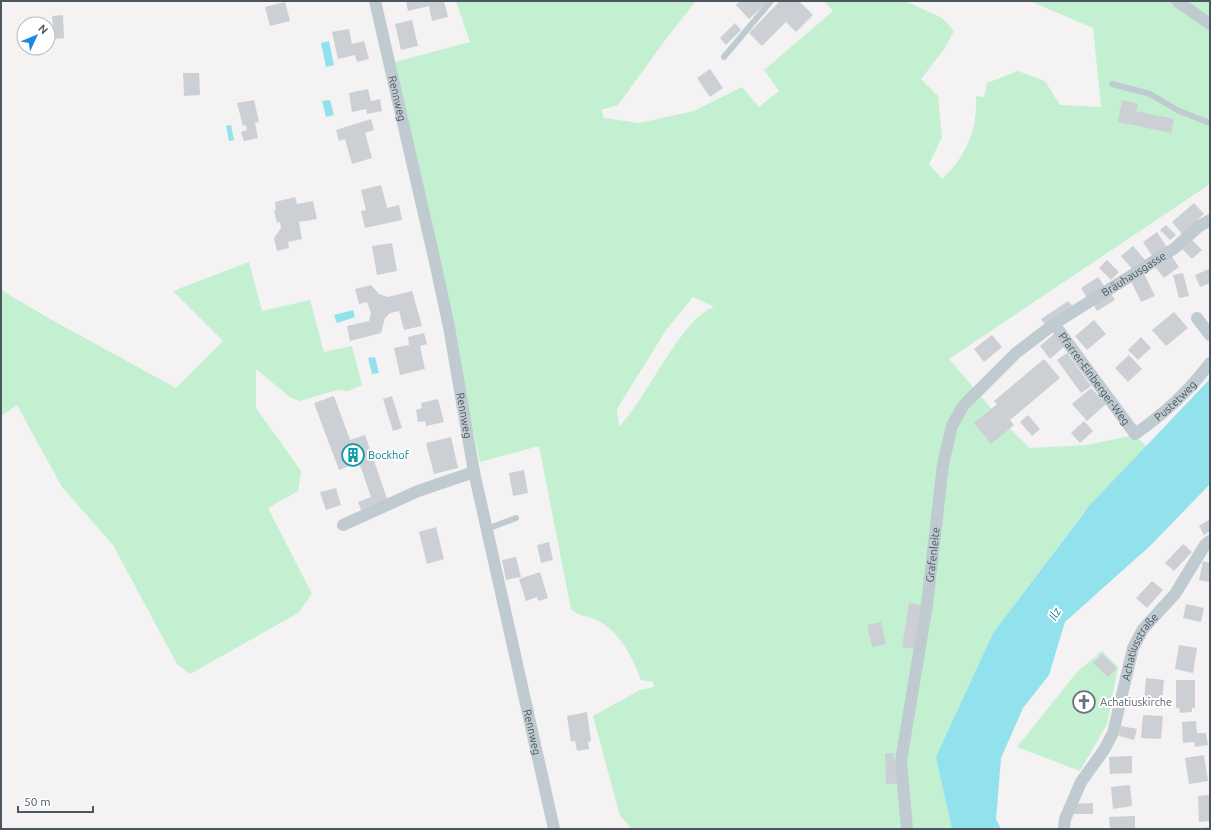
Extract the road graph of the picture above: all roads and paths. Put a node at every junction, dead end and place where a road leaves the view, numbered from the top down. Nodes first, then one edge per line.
1 (375, 1) edge
2 (771, 1) edge
3 (1177, 1) edge
4 (1210, 24) edge
5 (724, 56) dead end
6 (1112, 84) dead end
7 (1210, 123) edge
8 (1210, 220) edge
9 (1197, 318) dead end
10 (1054, 324) junction
11 (1210, 335) edge
12 (1210, 363) edge
13 (1135, 434) joint
14 (474, 472) junction
15 (516, 518) dead end
16 (343, 525) dead end
17 (487, 529) junction
18 (1210, 541) edge
19 (554, 829) edge
20 (907, 829) edge
21 (1064, 829) edge

1 - 14 street, Rennweg
2 - 5 lane
3 - 4 street
6 - 7 lane
8 - 10 street, Bräuhausgasse
9 - 11 street
10 - 13 street, Pfarrer-Einberger-Weg
10 - 20 street, Grafenleite
12 - 13 street, Pustetweg
14 - 16 street
14 - 17 street, Rennweg
15 - 17 lane
17 - 19 street, Rennweg
18 - 21 street, Achatiusstraße

